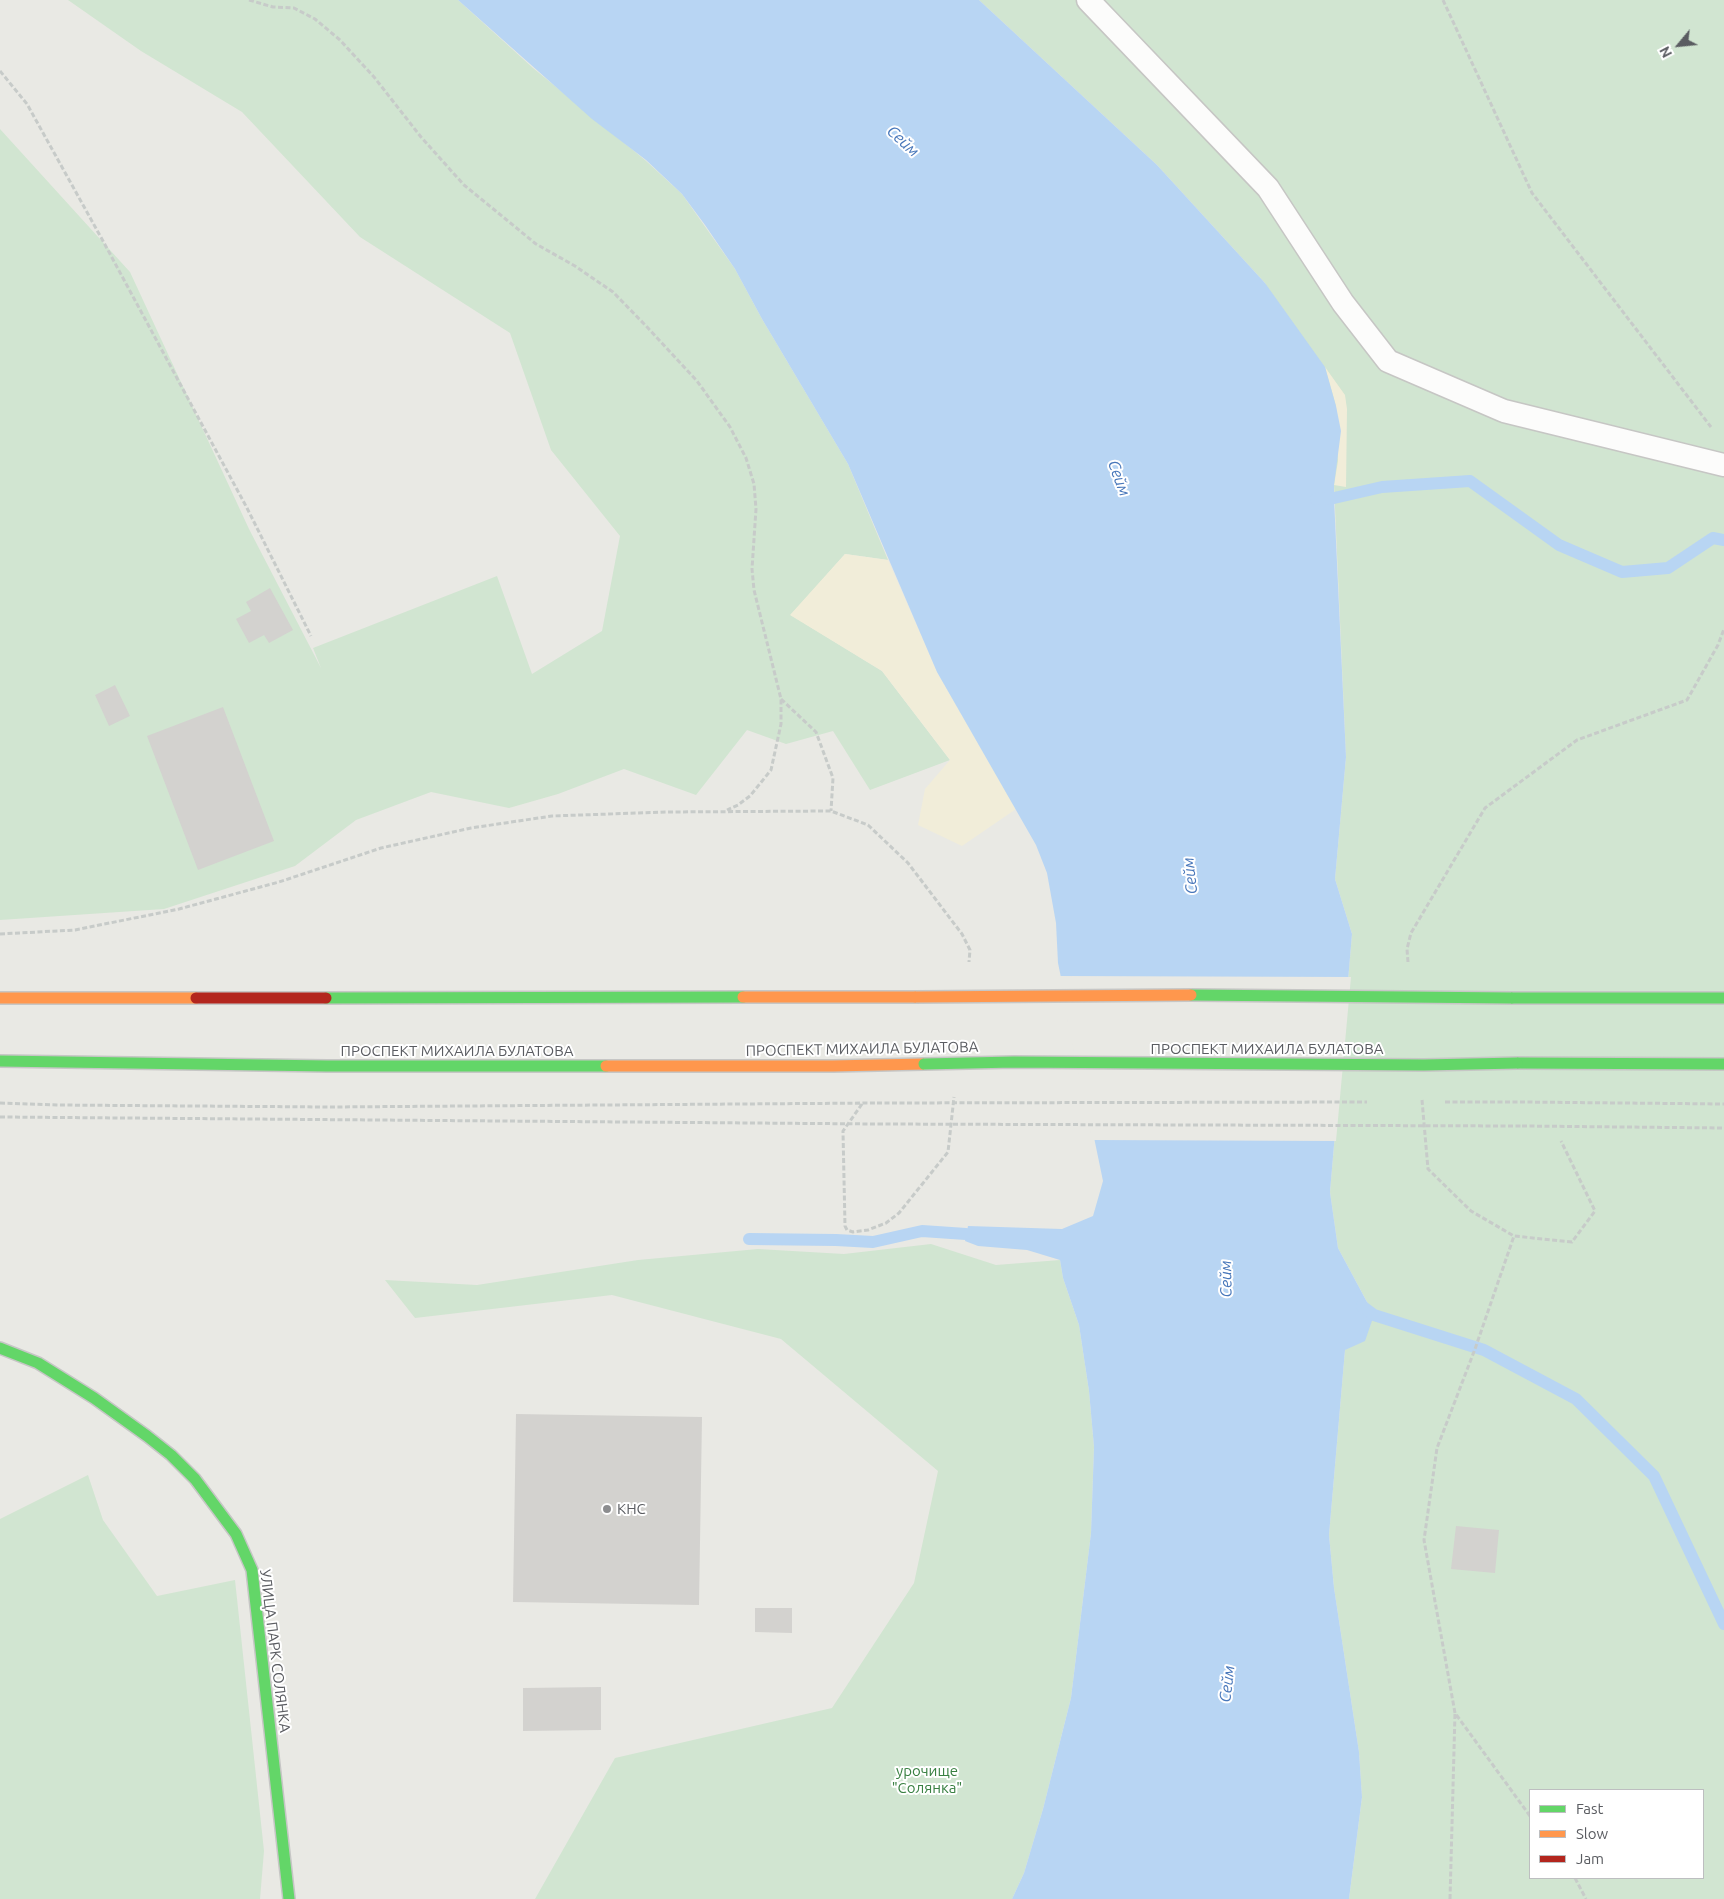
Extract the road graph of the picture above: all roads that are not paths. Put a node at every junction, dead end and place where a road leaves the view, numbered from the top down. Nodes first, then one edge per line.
1 (1088, 0) edge
2 (1724, 465) edge
3 (0, 998) edge
4 (1724, 998) edge
5 (0, 1061) edge
6 (1724, 1064) edge
7 (0, 1348) edge
8 (289, 1899) edge

1 - 2 lane
3 - 4 street, bridge
5 - 6 street, ПРОСПЕКТ МИХАИЛА БУЛАТОВА, bridge
7 - 8 street, УЛИЦА ПАРК СОЛЯНКА

